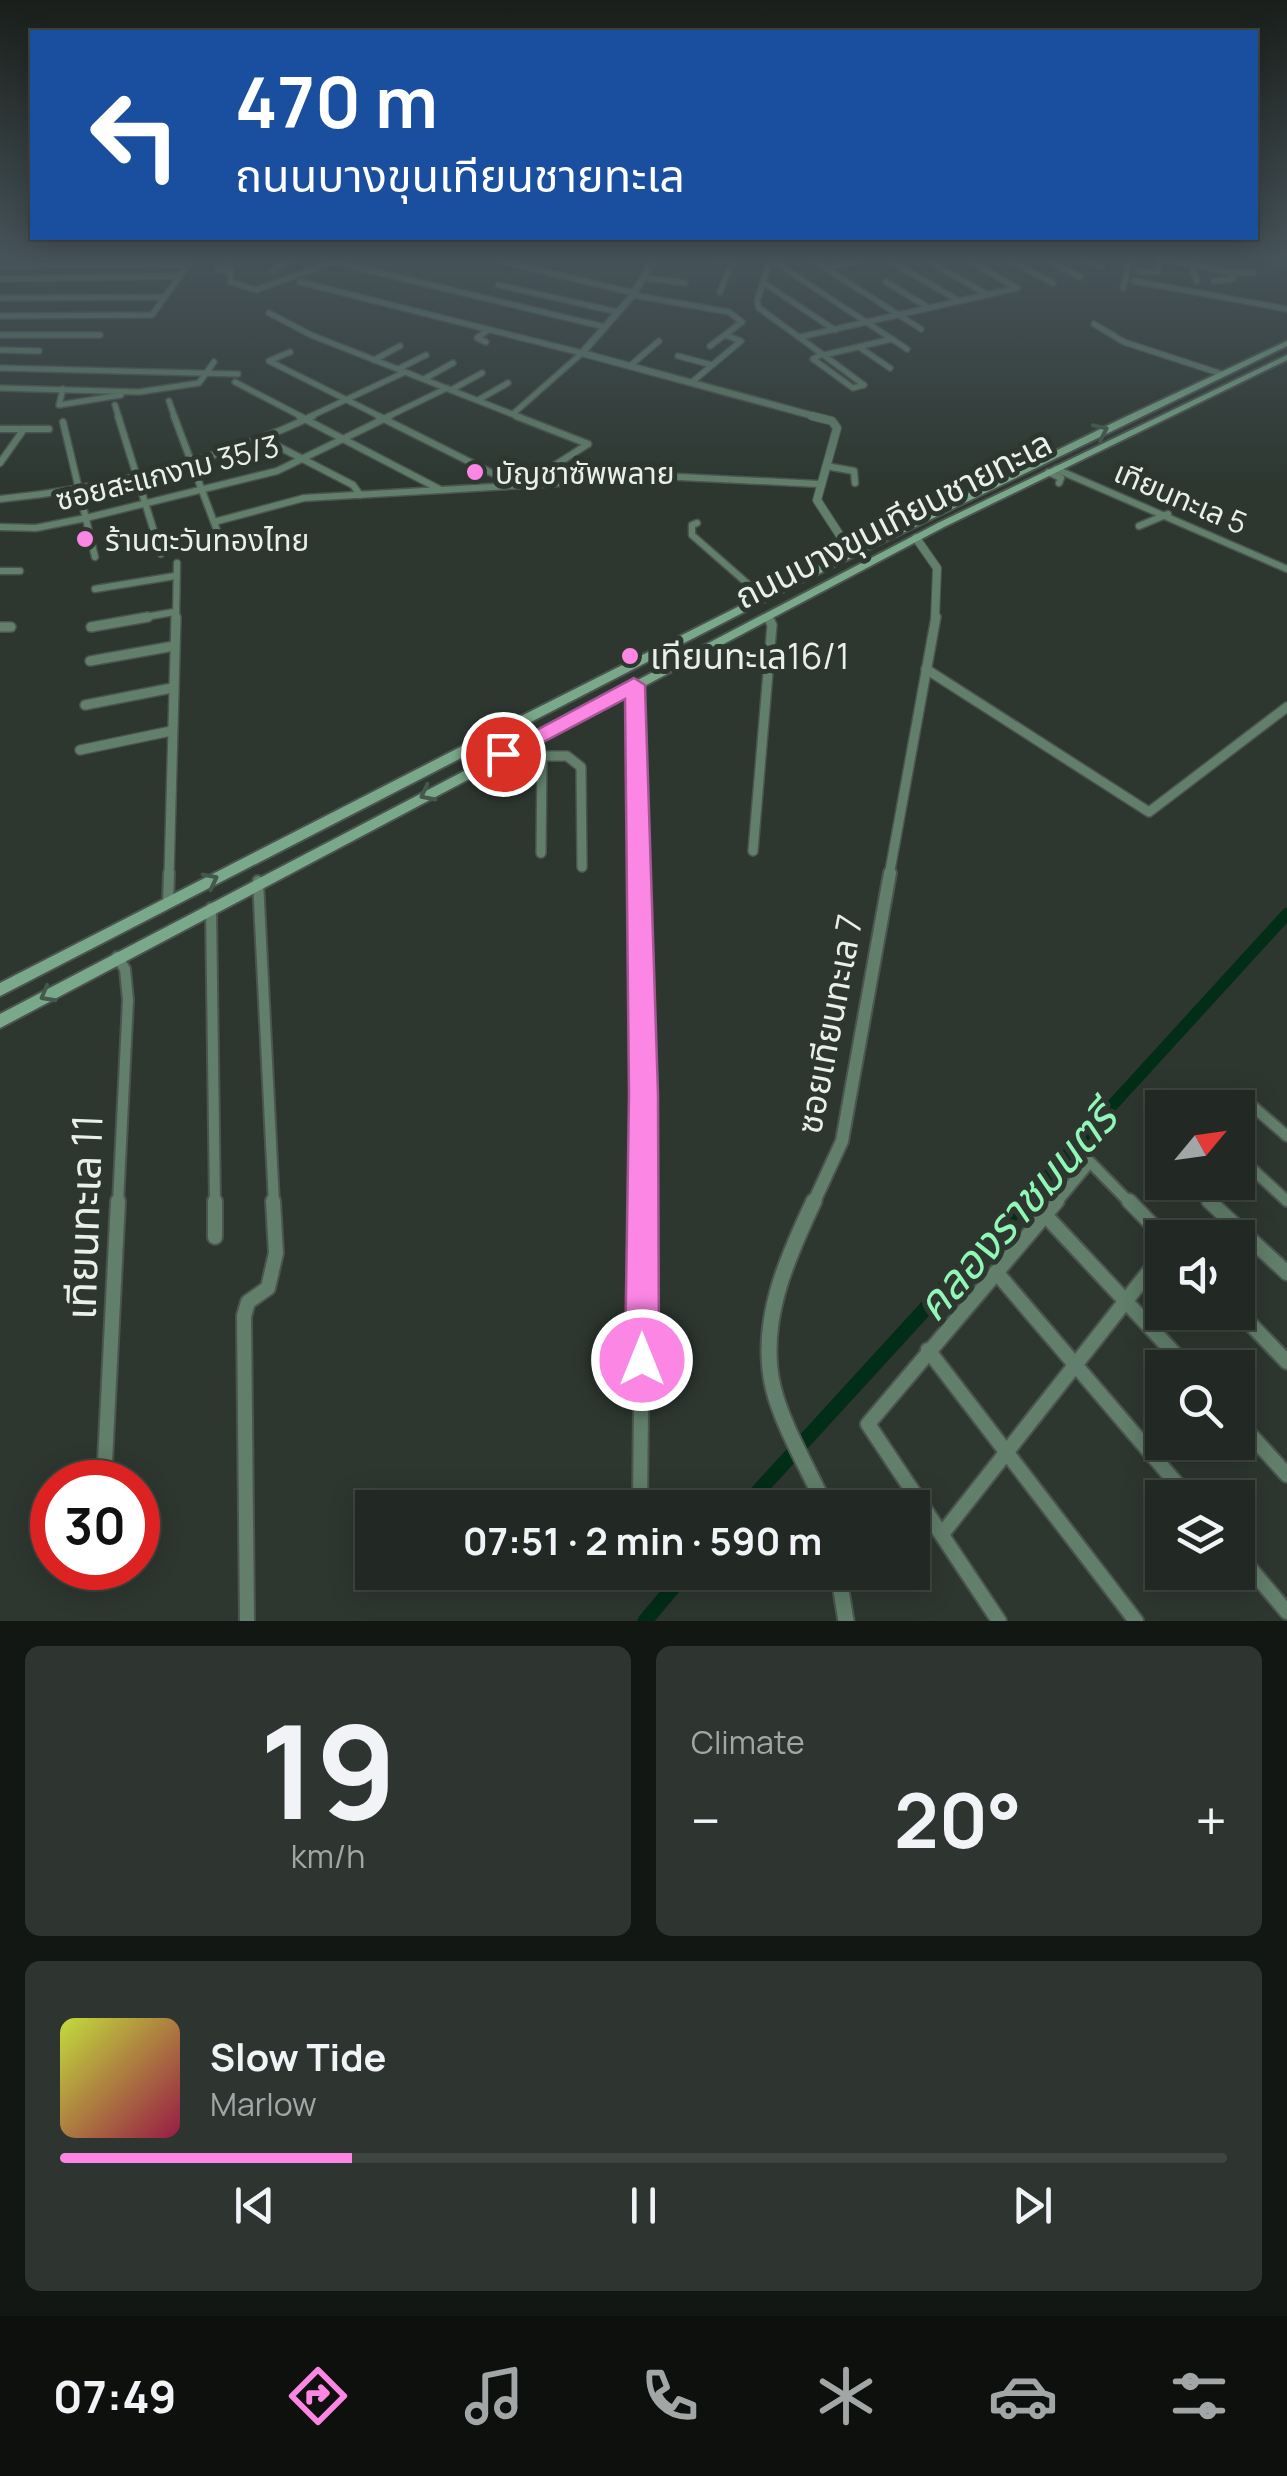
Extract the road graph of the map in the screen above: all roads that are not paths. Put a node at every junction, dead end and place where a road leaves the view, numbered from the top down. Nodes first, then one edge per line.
1 (0, 335) edge
2 (100, 335) dead end
3 (317, 335) edge
4 (482, 335) edge
5 (507, 335) edge
6 (598, 335) edge
7 (724, 335) joint
8 (797, 335) edge
9 (811, 335) edge
10 (885, 335) edge
11 (1112, 335) edge
12 (800, 337) junction
13 (892, 339) junction
14 (659, 341) dead end
15 (486, 342) dead end
16 (1287, 343) edge
17 (400, 346) dead end
18 (710, 346) dead end
19 (859, 346) junction
20 (907, 348) dead end
21 (0, 350) edge
22 (39, 351) dead end
23 (290, 352) dead end
24 (582, 353) junction
25 (823, 354) junction
26 (426, 355) dead end
27 (678, 356) dead end
28 (1287, 358) edge
29 (374, 360) junction
30 (214, 362) dead end
31 (453, 364) dead end
32 (631, 365) junction
33 (712, 365) junction
34 (0, 368) edge
35 (890, 368) dead end
36 (402, 370) junction
37 (482, 373) dead end
38 (206, 374) junction
39 (238, 374) dead end
40 (1222, 374) junction
41 (424, 379) junction
42 (235, 382) dead end
43 (692, 382) junction
44 (508, 383) dead end
45 (0, 388) edge
46 (63, 389) junction
47 (449, 389) junction
48 (139, 392) junction
49 (478, 400) junction
50 (168, 401) dead end
51 (347, 401) junction
52 (115, 405) dead end
53 (514, 413) junction
54 (308, 419) junction
55 (388, 420) junction
56 (63, 422) dead end
57 (0, 429) edge
58 (24, 429) junction
59 (49, 429) dead end
60 (264, 439) junction
61 (348, 439) junction
62 (306, 460) junction
63 (192, 461) junction
64 (0, 463) edge
65 (826, 466) junction
66 (1052, 470) junction
67 (546, 471) dead end
68 (136, 474) junction
69 (1059, 483) dead end
70 (514, 484) junction
71 (819, 484) junction
72 (855, 484) dead end
73 (80, 487) junction
74 (203, 490) junction
75 (441, 490) junction
76 (360, 495) junction
77 (0, 499) edge
78 (146, 504) junction
79 (1168, 514) junction
80 (86, 518) junction
81 (918, 519) junction
82 (214, 522) junction
83 (697, 523) dead end
84 (1139, 526) dead end
85 (0, 527) edge
86 (933, 529) junction
87 (916, 538) junction
88 (221, 541) dead end
89 (161, 554) dead end
90 (852, 554) junction
91 (95, 556) dead end
92 (177, 563) dead end
93 (1287, 568) edge
94 (0, 570) edge
95 (20, 571) dead end
96 (175, 576) junction
97 (95, 590) dead end
98 (764, 598) junction
99 (174, 612) junction
100 (768, 616) junction
101 (92, 626) dead end
102 (0, 627) edge
103 (11, 627) dead end
104 (174, 646) junction
105 (90, 661) dead end
106 (926, 669) junction
107 (634, 685) junction
108 (172, 688) junction
109 (85, 705) dead end
110 (1287, 707) edge
111 (171, 732) junction
112 (536, 736) junction
113 (80, 750) dead end
114 (542, 756) junction
115 (752, 850) dead end
116 (541, 853) dead end
117 (582, 867) dead end
118 (258, 881) junction
119 (168, 903) junction
120 (211, 906) junction
121 (133, 921) junction
122 (145, 941) junction
123 (88, 944) junction
124 (117, 957) junction
125 (100, 966) junction
126 (0, 990) edge
127 (0, 1020) edge
128 (1255, 1108) edge
129 (1287, 1136) edge
130 (1255, 1172) edge
131 (1208, 1200) edge
132 (1287, 1202) edge
133 (1047, 1216) junction
134 (1147, 1220) edge
135 (215, 1236) dead end
136 (996, 1272) junction
137 (1287, 1272) edge
138 (1145, 1277) edge
139 (1127, 1300) junction
140 (1255, 1329) edge
141 (928, 1350) junction
142 (1172, 1350) edge
143 (1287, 1362) edge
144 (1077, 1366) junction
145 (1255, 1440) edge
146 (1008, 1453) junction
147 (105, 1460) edge
148 (1287, 1475) edge
149 (1175, 1480) edge
150 (640, 1490) edge
151 (821, 1490) edge
152 (942, 1534) junction
153 (1255, 1574) edge
154 (841, 1590) edge
155 (1287, 1612) edge
156 (246, 1621) edge
157 (846, 1621) edge
158 (999, 1621) edge
159 (1136, 1621) edge

1 - 2 street
3 - 29 street
4 - 15 street
5 - 24 street
6 - 24 street
7 - 18 street
7 - 33 street
8 - 12 street
9 - 12 street
10 - 13 street
11 - 40 street
12 - 25 street
13 - 19 street
13 - 20 street
14 - 32 street
16 - 40 main road, ถนนบางขุนเทียนชายทะเล
17 - 29 street
19 - 25 street
19 - 35 street
21 - 22 street
23 - 51 street
24 - 32 street
24 - 53 street
25 - 25 street
26 - 36 street
27 - 33 street
28 - 66 main road, ถนนบางขุนเทียนชายทะเล
29 - 36 street
30 - 38 street
31 - 41 street
32 - 43 street
33 - 43 street
34 - 38 street
36 - 41 street
36 - 51 street
37 - 47 street
38 - 39 street
38 - 48 street
81 -> 40 main road, ถนนบางขุนเทียนชายทะเล
41 - 47 street
42 - 54 street
43 - 65 street
44 - 49 street
45 - 46 street
46 - 48 street
46 - 48 street
47 - 49 street
47 - 55 street, ซอยสะแกงาม 35/3
49 - 53 street
50 - 63 street
51 - 54 street
51 - 55 street
52 - 68 street
53 - 67 street
54 - 60 street
54 - 61 street
55 - 61 street, ซอยสะแกงาม 35/3
55 - 70 street
56 - 73 street
57 - 58 street
58 - 59 street
58 - 64 street
60 - 62 street
60 - 63 street
61 - 62 street, ซอยสะแกงาม 35/3
61 - 75 street
62 - 74 street, ซอยสะแกงาม 35/3
62 - 76 street
63 - 68 street
63 - 74 street
65 - 71 street
65 - 72 street
66 - 69 street
66 - 79 street, เทียนทะเล 5
66 - 86 main road, ถนนบางขุนเทียนชายทะเล
68 - 73 street
68 - 78 street
70 - 71 street
70 - 75 street
71 - 90 street
73 - 77 street
73 - 80 street
74 - 78 street, ซอยสะแกงาม 35/3
74 - 82 street
75 - 76 street
76 - 82 street
78 - 80 street, ซอยสะแกงาม 35/3
78 - 89 street
79 - 84 street
79 - 93 street, เทียนทะเล 5
80 - 85 street, ซอยสะแกงาม 35/3
80 - 91 street
81 - 86 main road
81 - 90 main road, ถนนบางขุนเทียนชายทะเล
82 - 88 street
83 - 98 street
86 - 87 main road, ถนนบางขุนเทียนชายทะเล
87 - 100 main road, ถนนบางขุนเทียนชายทะเล
87 - 106 street, ซอยเทียนทะเล 7
90 - 98 main road, ถนนบางขุนเทียนชายทะเล
92 - 96 street
94 - 95 street
96 - 97 street
96 - 99 street
119 -> 98 main road, ถนนบางขุนเทียนชายทะเล
99 - 101 street
99 - 104 street
100 - 107 main road, ถนนบางขุนเทียนชายทะเล
100 - 115 street
102 - 103 street
104 - 105 street
104 - 108 street
106 - 110 street
106 - 151 street, ซอยเทียนทะเล 7
107 - 112 main road, ถนนบางขุนเทียนชายทะเล
107 - 150 street
108 - 109 street
108 - 111 street
111 - 113 street
111 - 119 street
112 - 114 street
112 -> 118 main road, ถนนบางขุนเทียนชายทะเล
114 - 116 street
114 - 117 street
118 - 120 main road, ถนนบางขุนเทียนชายทะเล
118 - 156 street
119 - 121 main road, ถนนบางขุนเทียนชายทะเล
120 - 122 main road, ถนนบางขุนเทียนชายทะเล
120 - 135 street
121 - 122 main road
121 - 123 main road, ถนนบางขุนเทียนชายทะเล
122 - 124 main road, ถนนบางขุนเทียนชายทะเล
123 - 125 main road
123 - 126 main road, ถนนบางขุนเทียนชายทะเล
124 - 125 main road, ถนนบางขุนเทียนชายทะเล
124 - 147 street, เทียนทะเล 11
125 -> 127 main road, ถนนบางขุนเทียนชายทะเล
128 - 129 street
130 - 132 street
131 - 137 street
133 - 134 street
133 - 136 street
133 - 139 street
136 - 141 street
136 - 144 street
138 - 139 street
139 - 142 street
139 - 144 street
140 - 143 street
141 - 146 street
141 - 152 street
144 - 146 street
144 - 149 street
145 - 148 street
146 - 152 street
146 - 159 street
152 - 158 street
153 - 155 street
154 - 157 street

